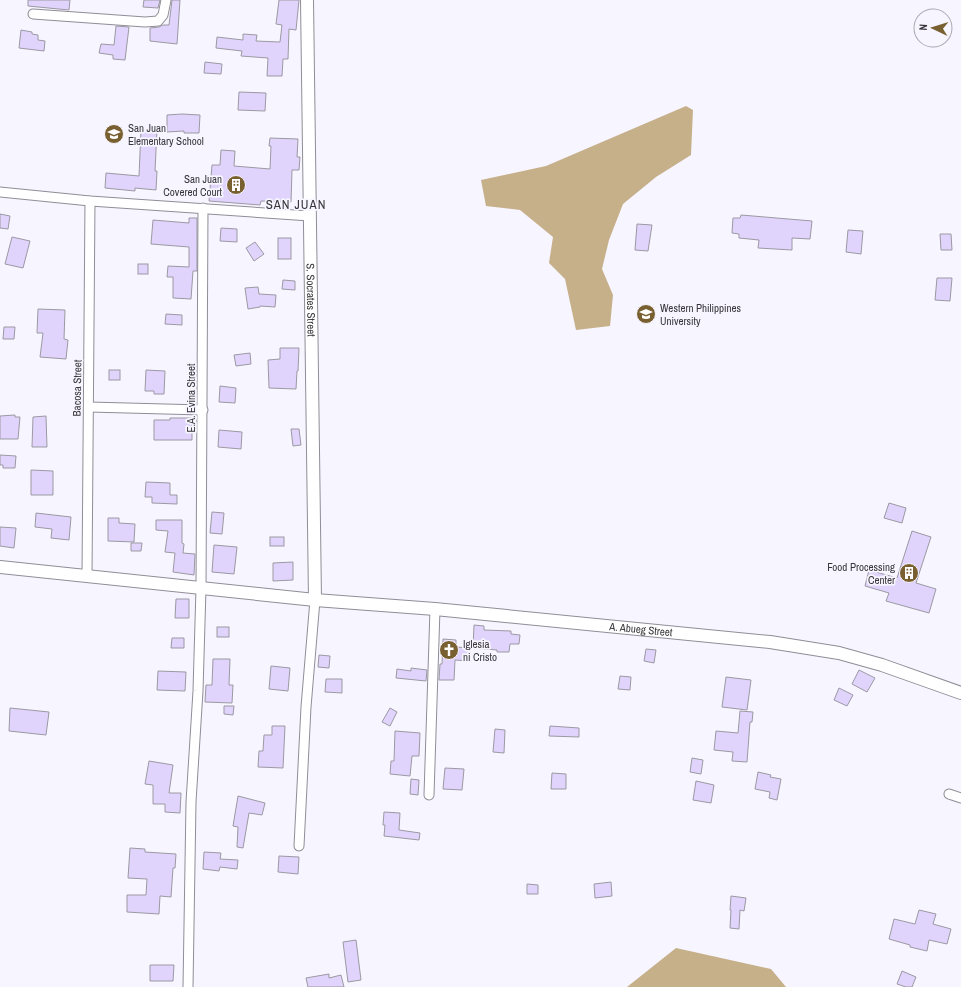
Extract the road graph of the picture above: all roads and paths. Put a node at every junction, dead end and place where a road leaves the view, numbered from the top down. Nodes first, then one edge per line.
1 (166, 0) edge
2 (307, 0) edge
3 (33, 14) dead end
4 (0, 192) edge
5 (90, 201) junction
6 (203, 208) junction
7 (310, 216) junction
8 (89, 407) junction
9 (203, 410) junction
10 (0, 567) edge
11 (87, 576) junction
12 (201, 588) junction
13 (315, 600) junction
14 (436, 609) junction
15 (961, 692) edge
16 (949, 794) dead end
17 (429, 795) dead end
18 (961, 798) edge
19 (299, 846) dead end
20 (188, 987) edge

1 - 3 street
2 - 7 street, S. Socrates Street
4 - 5 street
5 - 6 street
5 - 8 street, Bacosa Street
6 - 7 street
6 - 9 street, E.A. Evina Street
7 - 13 street, S. Socrates Street
8 - 9 street
8 - 11 street, Bacosa Street
9 - 12 street, E.A. Evina Street
10 - 11 street, A. Abueg Street
11 - 12 street, A. Abueg Street
12 - 13 street, A. Abueg Street
12 - 20 street, E.A. Evina Street
13 - 14 street, A. Abueg Street
13 - 19 street
14 - 15 street, A. Abueg Street
14 - 17 street
16 - 18 street

